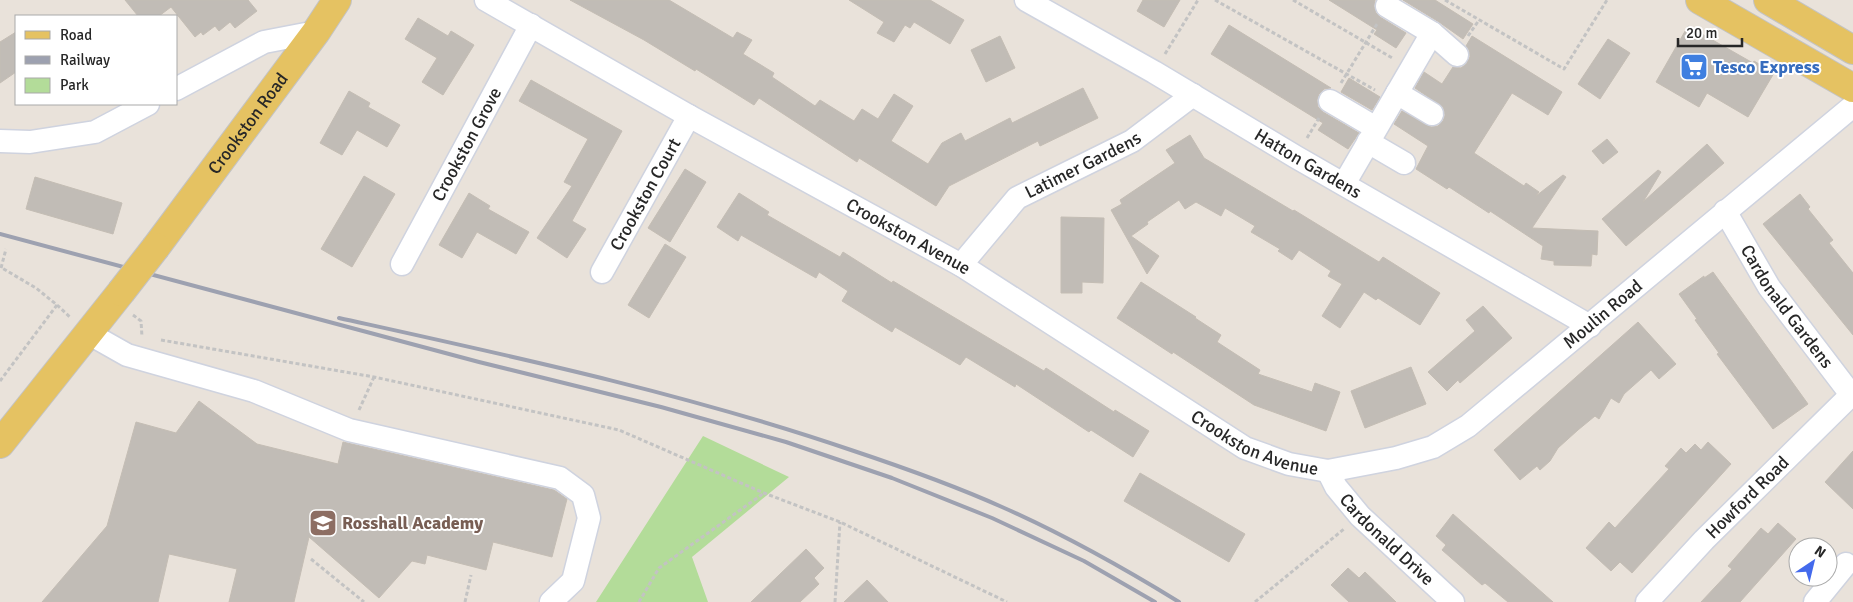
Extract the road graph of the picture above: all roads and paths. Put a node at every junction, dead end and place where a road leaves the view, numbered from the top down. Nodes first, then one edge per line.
1 (337, 0) edge
2 (486, 0) edge
3 (1026, 0) edge
4 (1198, 0) edge
5 (1215, 0) edge
6 (1293, 0) edge
7 (1445, 0) edge
8 (1607, 0) edge
9 (1700, 0) edge
10 (1768, 0) edge
11 (1388, 6) joint
12 (531, 25) junction
13 (316, 32) junction
14 (1432, 33) junction
15 (1366, 42) junction
16 (1853, 50) edge
17 (1457, 54) dead end
18 (1411, 68) junction
19 (1154, 72) junction
20 (1346, 74) junction
21 (178, 88) edge
22 (1853, 88) edge
23 (1193, 96) junction
24 (1395, 97) junction
25 (1330, 101) junction
26 (146, 105) edge
27 (1853, 106) edge
28 (1432, 114) dead end
29 (689, 116) junction
30 (1372, 135) junction
31 (0, 141) edge
32 (1296, 157) junction
33 (1404, 163) dead end
34 (1344, 184) junction
35 (1725, 211) junction
36 (6, 249) dead end
37 (402, 264) dead end
38 (961, 265) junction
39 (1, 268) edge
40 (602, 272) dead end
41 (117, 296) junction
42 (1590, 326) junction
43 (88, 333) junction
44 (151, 338) dead end
45 (161, 340) dead end
46 (374, 377) junction
47 (0, 381) edge
48 (1852, 396) edge
49 (349, 430) junction
50 (0, 444) edge
51 (1328, 471) junction
52 (764, 493) junction
53 (1360, 516) junction
54 (840, 522) junction
55 (311, 559) dead end
56 (1846, 564) dead end
57 (471, 575) dead end
58 (364, 602) edge
59 (465, 602) edge
60 (551, 602) edge
61 (640, 602) edge
62 (836, 602) edge
63 (1007, 602) edge
64 (1255, 602) edge
65 (1453, 602) edge
66 (1647, 602) edge
67 (1815, 602) edge

1 - 13 main road, Crookston Road
2 - 12 street, Crookston Avenue
3 - 19 street, Hatton Gardens
4 - 19 path
5 - 20 path
6 - 15 path
7 - 8 path
9 - 22 main road
10 - 16 main road
11 - 14 street
11 - 15 path
12 - 29 street, Crookston Avenue
12 - 37 street, Crookston Grove
13 - 21 street
13 - 41 main road, Crookston Road, bridge
14 - 17 street
14 - 18 street
15 - 18 path
15 - 20 path
18 - 24 street
19 - 23 street, Hatton Gardens
20 - 24 path
20 - 25 path
23 - 32 street, Hatton Gardens
23 - 38 street, Latimer Gardens
24 - 28 street
24 - 30 street
25 - 30 street
25 - 32 path
26 - 31 street
27 - 35 street, Moulin Road
29 - 38 street, Crookston Avenue
29 - 40 street, Crookston Court
30 - 33 street
30 - 34 street
32 - 34 street, Hatton Gardens
34 - 42 street, Hatton Gardens
35 - 42 street, Moulin Road
35 - 48 street, Cardonald Gardens
36 - 39 path
38 - 51 street, Crookston Avenue
39 - 47 path
41 - 43 main road
41 - 44 path
42 - 51 street, Moulin Road
43 - 49 street
43 - 50 main road
45 - 46 path
46 - 49 path
46 - 52 path
48 - 66 street, Howford Road
49 - 60 street
51 - 53 street, Cardonald Drive
52 - 54 path
52 - 61 path
53 - 64 path
53 - 65 street, Cardonald Drive
54 - 62 path
54 - 63 path
55 - 58 path
56 - 67 street
57 - 59 path

